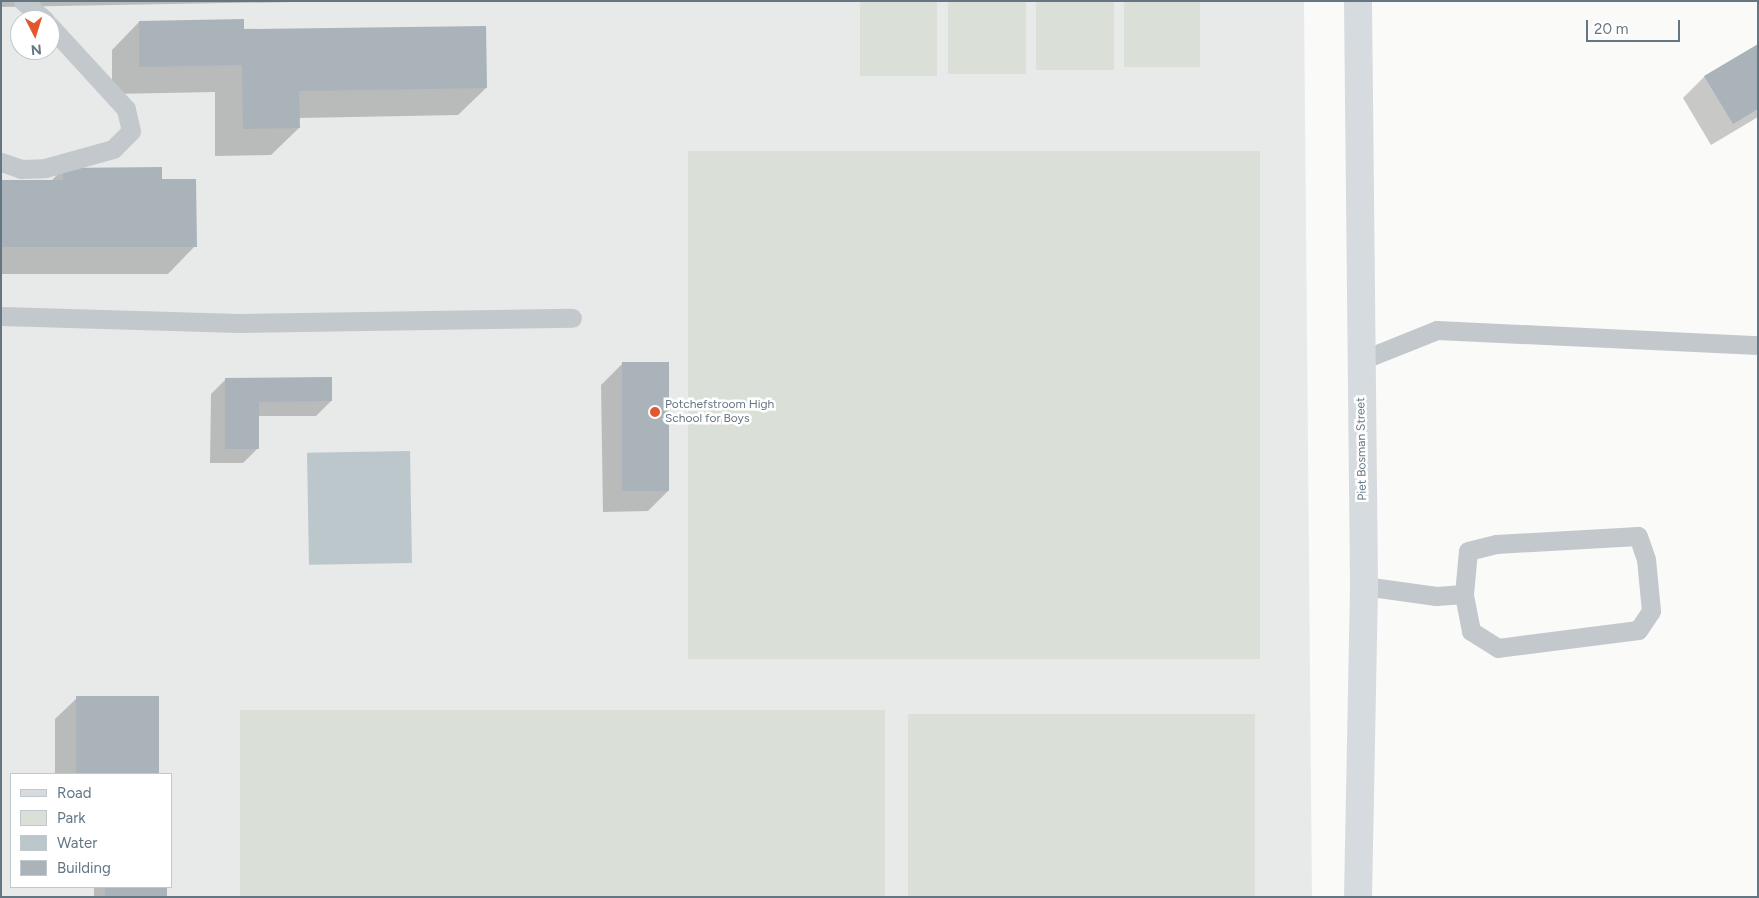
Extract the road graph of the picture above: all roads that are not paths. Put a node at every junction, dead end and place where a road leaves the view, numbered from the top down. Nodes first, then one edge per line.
1 (22, 1) edge
2 (1358, 1) edge
3 (33, 10) edge
4 (60, 37) edge
5 (1, 162) edge
6 (1, 316) edge
7 (572, 318) dead end
8 (1758, 346) edge
9 (1362, 360) junction
10 (1364, 586) junction
11 (1464, 594) junction
12 (1358, 897) edge

1 - 3 lane
2 - 9 street, Piet Bosman Street
4 - 5 lane
6 - 7 lane
8 - 9 lane
9 - 10 street, Piet Bosman Street
10 - 11 lane
10 - 12 street, Piet Bosman Street
11 - 11 lane

